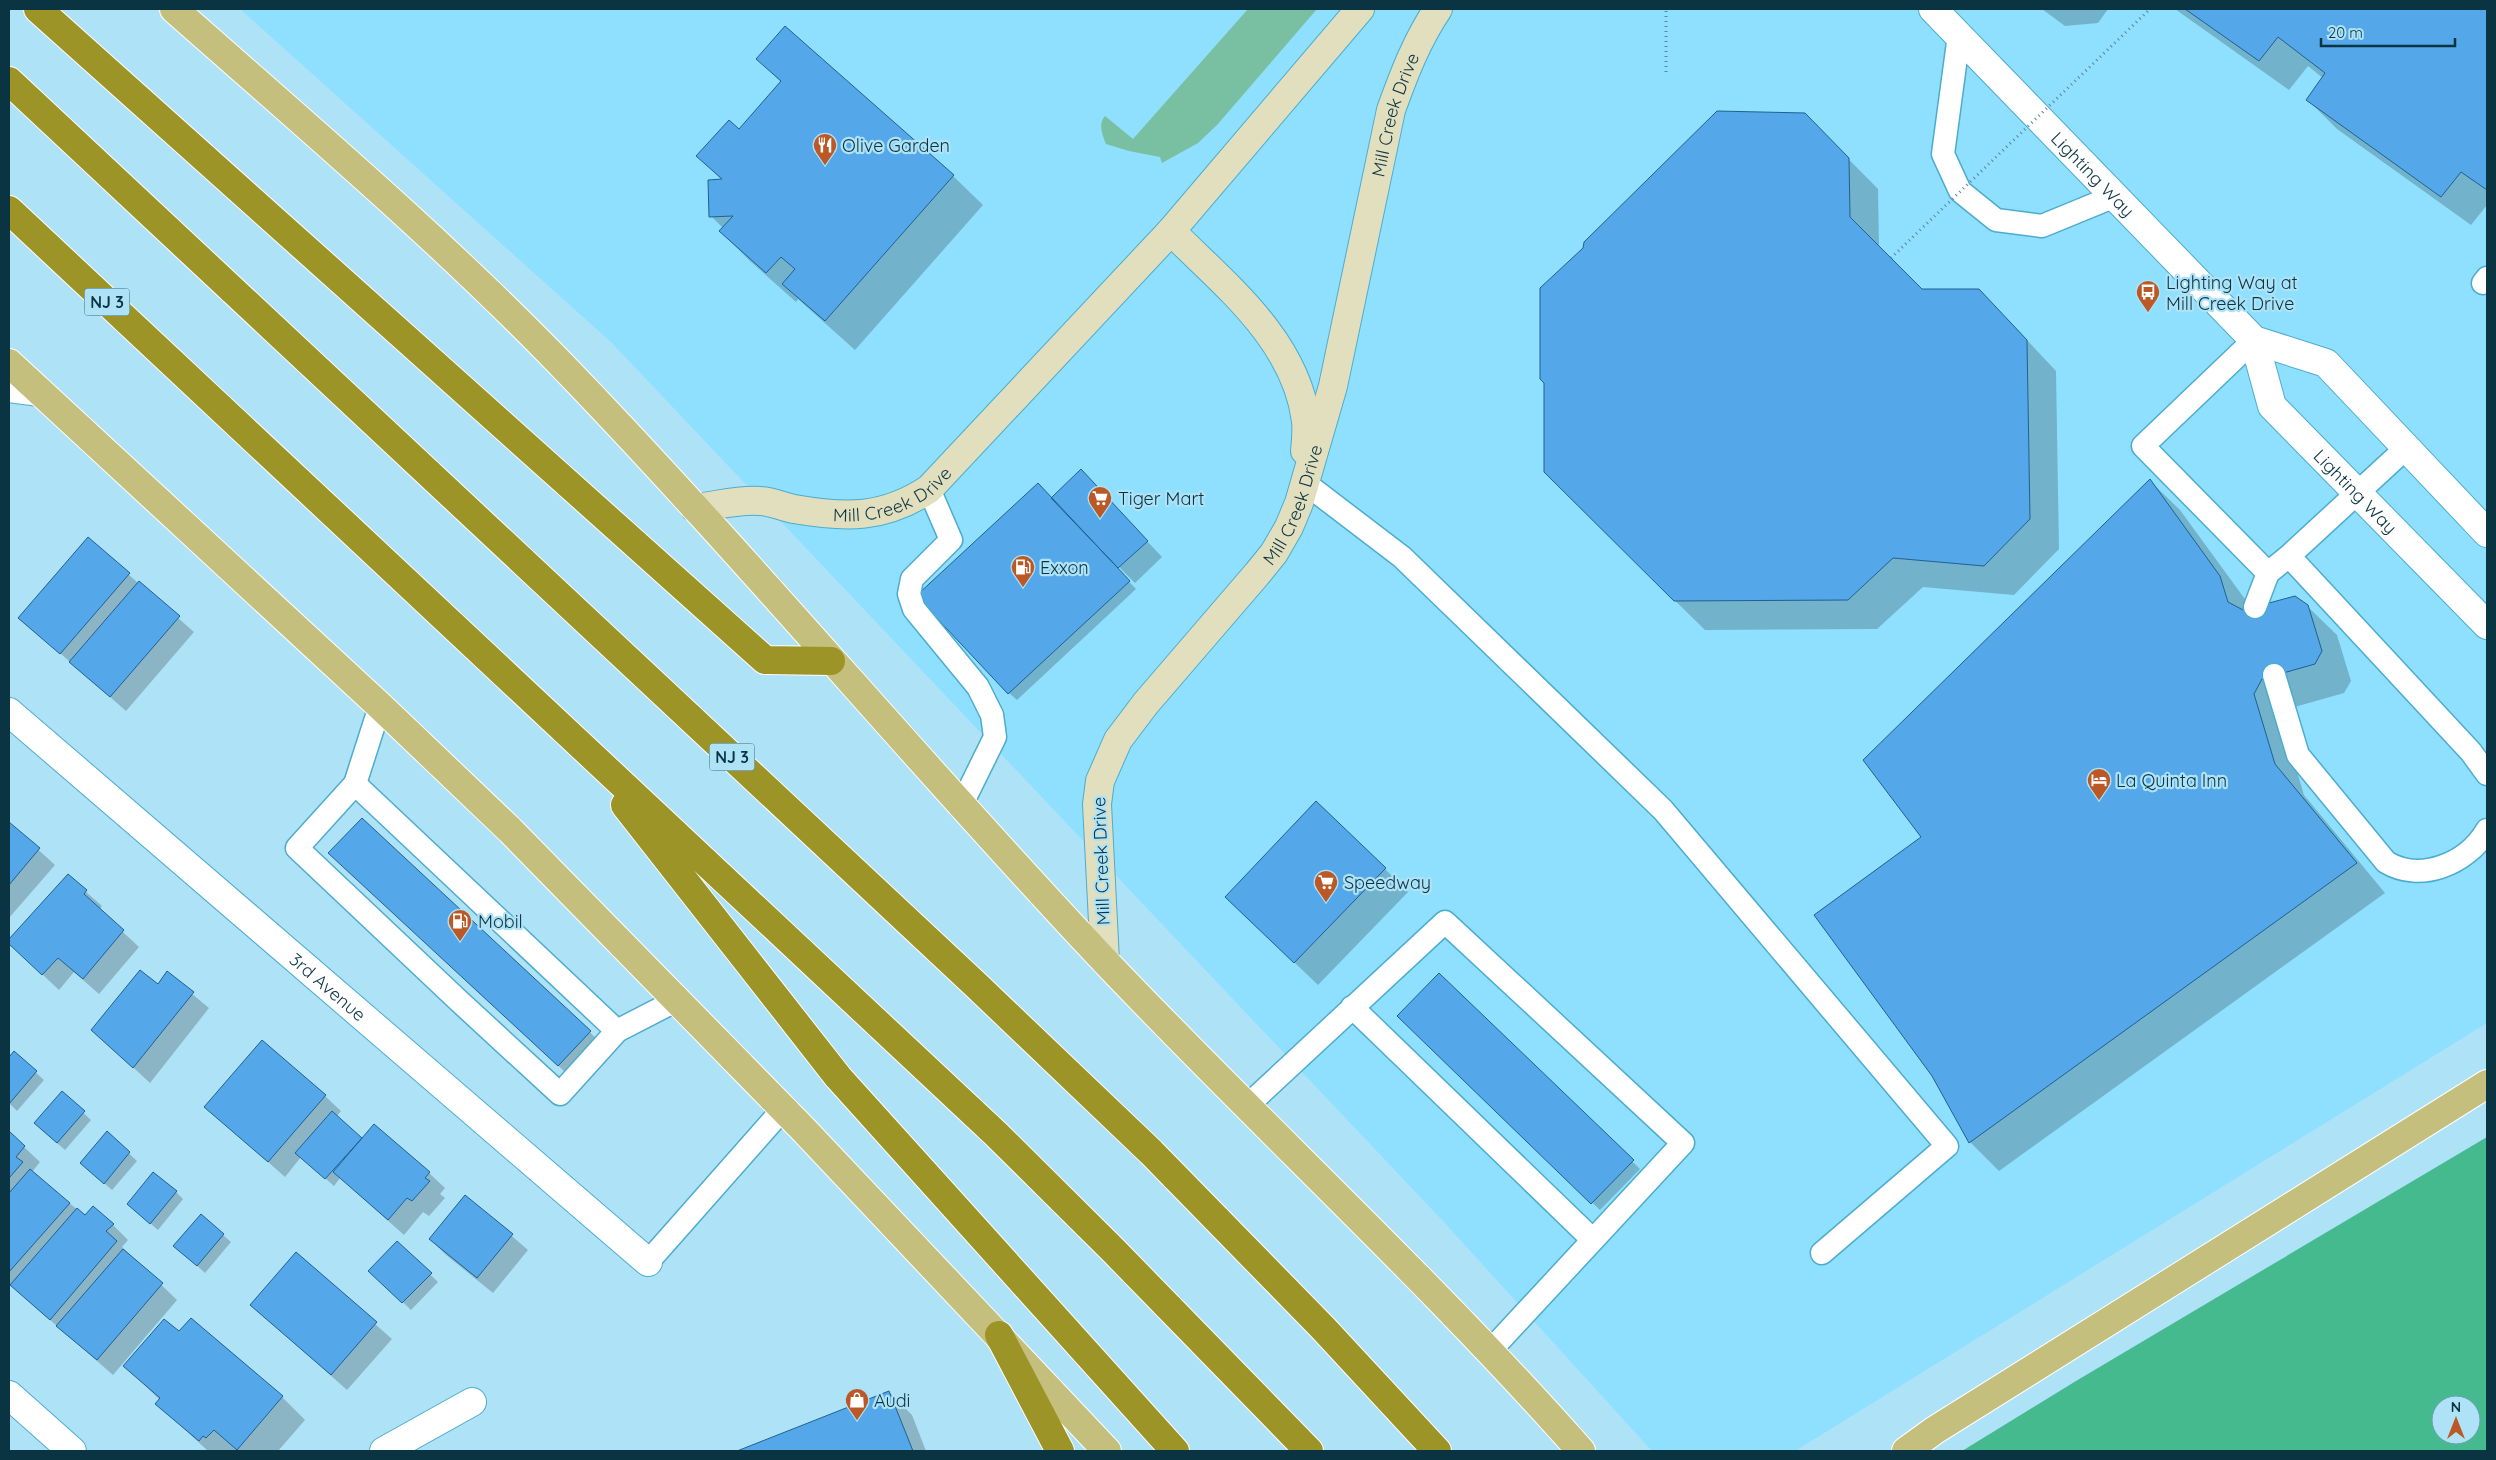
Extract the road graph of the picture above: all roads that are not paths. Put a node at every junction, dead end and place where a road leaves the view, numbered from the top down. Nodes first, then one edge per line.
1 (38, 9) edge
2 (174, 9) edge
3 (1360, 9) edge
4 (1438, 9) edge
5 (1934, 9) edge
6 (1959, 35) junction
7 (9, 81) edge
8 (2115, 196) junction
9 (9, 210) edge
10 (1171, 231) junction
11 (2254, 340) junction
12 (9, 362) edge
13 (9, 388) edge
14 (40, 392) junction
15 (2405, 449) junction
16 (1305, 483) junction
17 (929, 489) junction
18 (2358, 492) junction
19 (695, 508) junction
20 (2487, 533) edge
21 (2289, 556) junction
22 (2268, 573) junction
23 (2256, 607) dead end
24 (2487, 625) edge
25 (831, 661) junction
26 (2274, 675) dead end
27 (380, 706) junction
28 (9, 712) edge
29 (572, 737) junction
30 (2487, 774) edge
31 (355, 784) junction
32 (961, 806) junction
33 (2487, 830) edge
34 (1105, 960) junction
35 (677, 1000) junction
36 (1352, 1007) junction
37 (617, 1031) junction
38 (2487, 1084) edge
39 (1248, 1105) junction
40 (783, 1109) junction
41 (1593, 1240) junction
42 (1822, 1253) dead end
43 (648, 1262) joint
44 (999, 1335) junction
45 (1490, 1351) junction
46 (9, 1395) edge
47 (472, 1402) dead end
48 (72, 1451) edge
49 (384, 1451) edge
50 (1060, 1451) edge
51 (1107, 1451) edge
52 (1175, 1451) edge
53 (1309, 1451) edge
54 (1437, 1451) edge
55 (1581, 1451) edge
56 (1906, 1451) edge

1 - 25 highway
2 - 19 main road
3 - 10 street, Mill Creek Drive
4 - 16 street, Mill Creek Drive
5 - 6 street, Lighting Way
6 - 8 street, Lighting Way
6 - 8 lane
7 - 54 highway, NJ 3
8 - 11 street, Lighting Way
9 - 29 highway, NJ 3
10 - 16 street
10 - 17 street, Mill Creek Drive
11 - 15 street, Lighting Way
11 - 18 street, Lighting Way
11 - 22 lane
12 - 14 main road
13 - 14 street
14 - 27 main road
15 - 18 lane
15 - 20 street, Lighting Way
16 - 34 street, Mill Creek Drive
16 - 42 lane
17 - 19 street, Mill Creek Drive
17 - 32 lane
18 - 21 lane
18 - 24 street, Lighting Way
19 - 25 main road
21 - 22 lane
21 - 30 lane
22 - 23 lane
25 - 32 main road
26 - 33 lane
27 - 31 lane
27 - 35 main road
28 - 43 street, 3rd Avenue
29 - 52 highway
29 - 53 highway, NJ 3
31 - 37 lane
31 - 37 lane
32 - 34 main road
34 - 39 main road
35 - 37 lane
35 - 40 main road
36 - 39 lane
36 - 41 lane
36 - 41 lane
38 - 56 main road
39 - 45 main road
40 - 43 lane
40 - 44 main road
41 - 45 lane
44 - 50 highway
44 - 51 main road
45 - 55 main road
46 - 48 street
47 - 49 street

